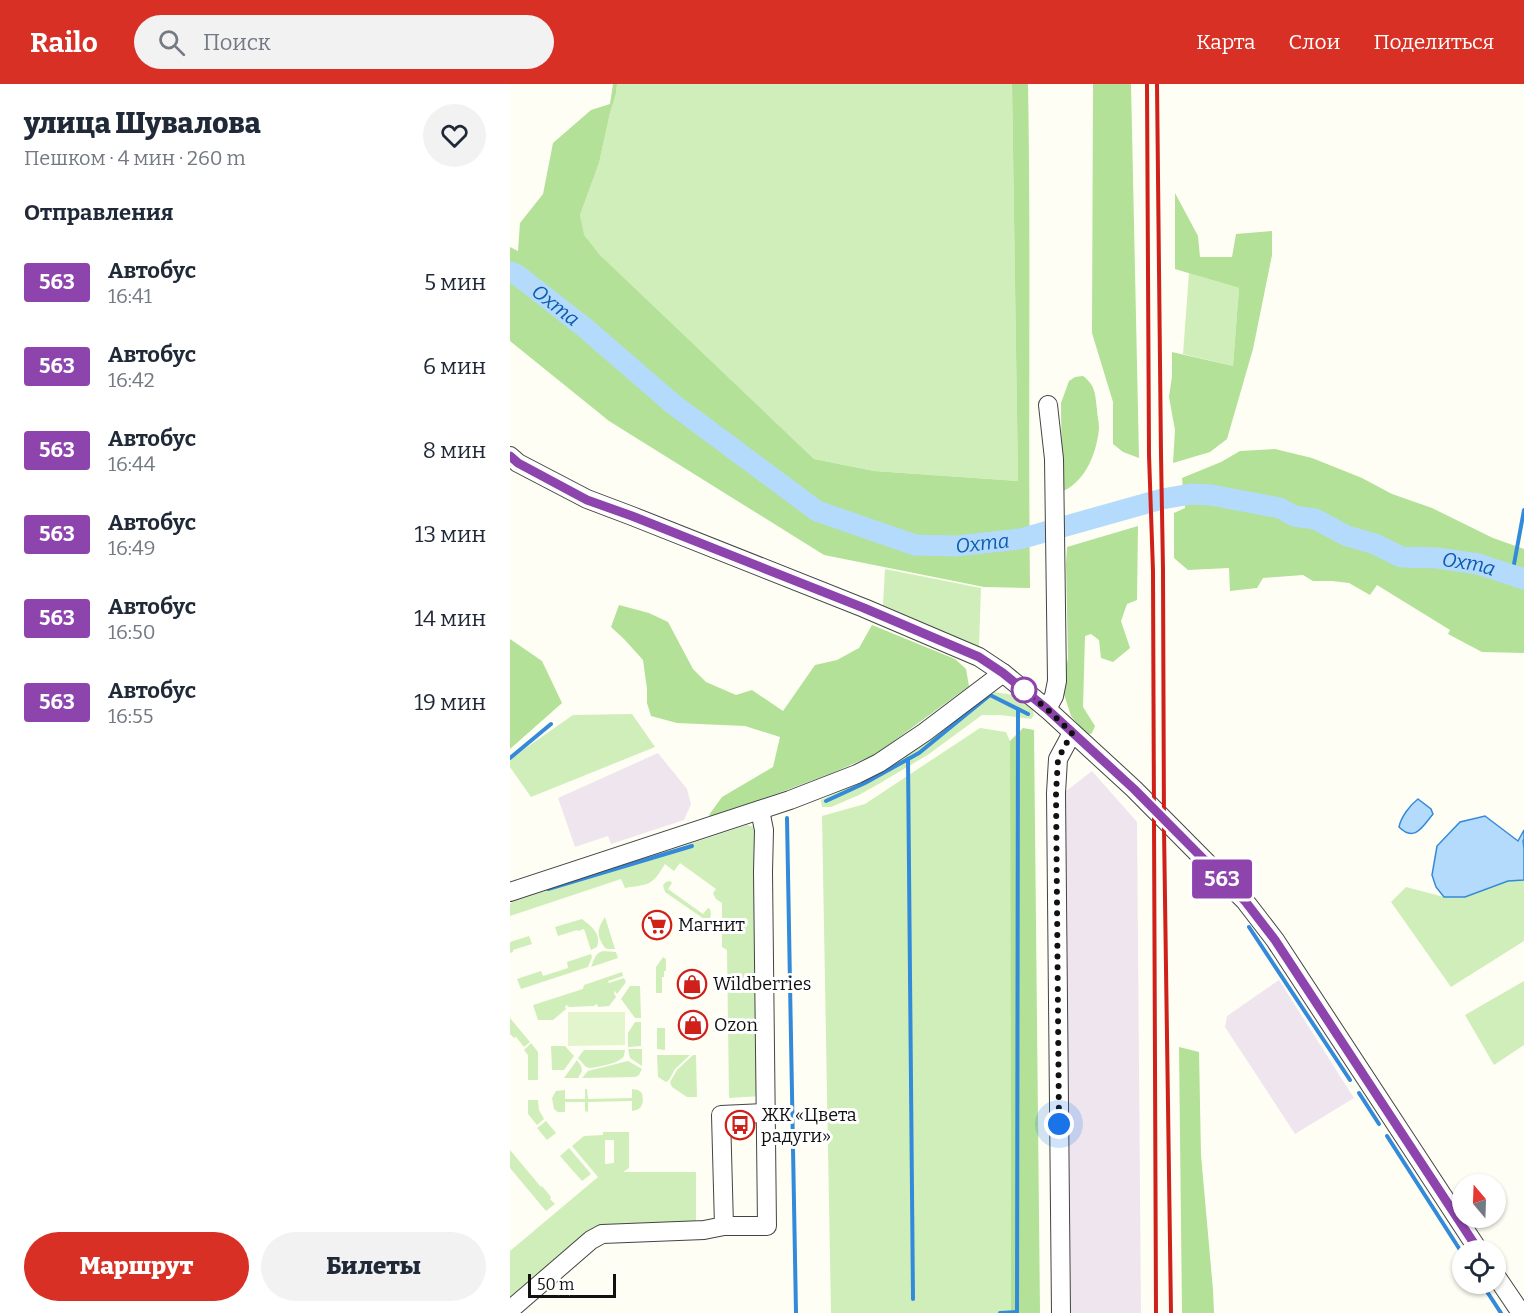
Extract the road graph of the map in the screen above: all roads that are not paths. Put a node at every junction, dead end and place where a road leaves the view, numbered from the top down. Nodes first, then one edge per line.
1 (1048, 405) dead end
2 (510, 456) edge
3 (1003, 673) junction
4 (1047, 709) junction
5 (1072, 733) junction
6 (760, 810) junction
7 (510, 892) edge
8 (766, 1113) junction
9 (724, 1226) junction
10 (1472, 1240) edge
11 (1506, 1291) edge
12 (510, 1310) edge
13 (1061, 1313) edge
14 (1521, 1313) edge

1 - 4 street
2 - 3 street
3 - 4 street
3 - 6 street
4 - 5 street
5 - 10 street
5 - 13 street
6 - 7 street
6 - 8 street
8 - 9 street
8 - 9 street
9 - 12 street
11 - 14 street

